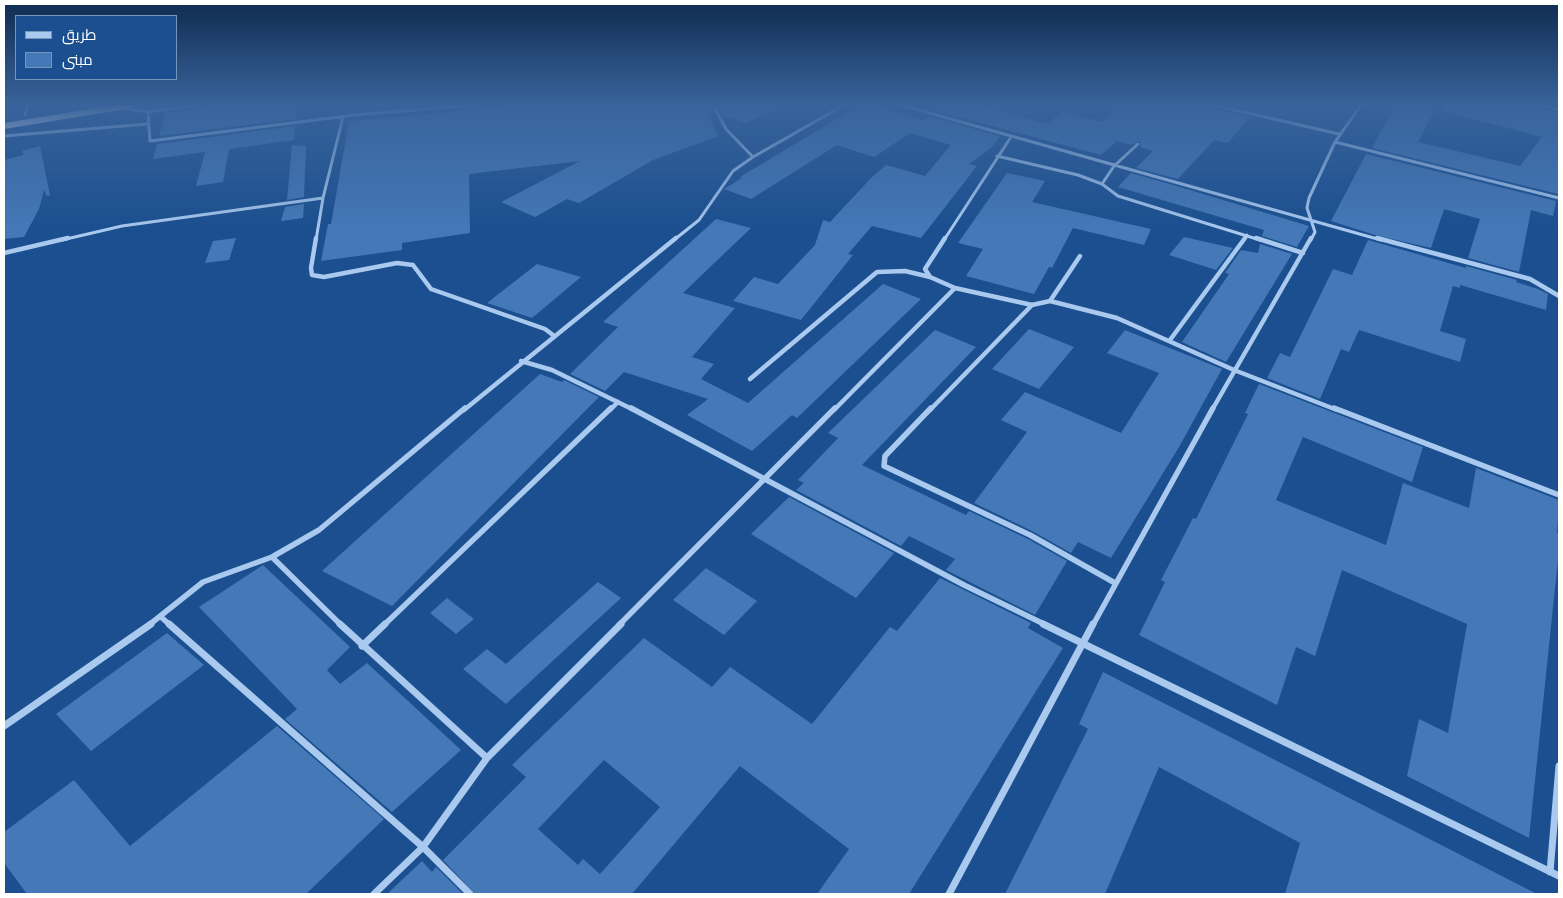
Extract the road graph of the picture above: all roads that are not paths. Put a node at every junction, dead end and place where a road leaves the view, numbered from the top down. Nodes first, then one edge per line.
1 (336, 147) edge
2 (743, 147) edge
3 (771, 147) edge
4 (1004, 147) edge
5 (1046, 147) edge
6 (1135, 147) edge
7 (1333, 147) edge
8 (1355, 147) edge
9 (997, 156) junction
10 (753, 157) junction
11 (1114, 166) junction
12 (1102, 184) junction
13 (323, 198) junction
14 (1559, 198) edge
15 (1311, 221) junction
16 (1247, 235) junction
17 (4, 252) edge
18 (1303, 253) junction
19 (1080, 256) dead end
20 (930, 277) junction
21 (955, 288) junction
22 (1559, 296) edge
23 (1050, 301) junction
24 (1032, 305) junction
25 (553, 335) junction
26 (1170, 340) junction
27 (521, 361) junction
28 (1234, 370) junction
29 (750, 379) dead end
30 (618, 402) junction
31 (764, 479) junction
32 (1559, 495) edge
33 (272, 557) junction
34 (1115, 583) junction
35 (161, 616) junction
36 (1082, 643) junction
37 (362, 646) junction
38 (4, 726) edge
39 (487, 758) junction
40 (1559, 766) edge
41 (422, 847) junction
42 (1550, 872) junction
43 (1559, 876) edge
44 (374, 894) edge
45 (470, 894) edge
46 (949, 894) edge

1 - 13 street
2 - 10 street
3 - 10 street
4 - 9 street
5 - 11 street
6 - 11 street
7 - 15 street
8 - 14 street
9 - 12 street
9 - 20 street
10 - 25 street
11 - 12 street
11 - 15 street
12 - 16 street
13 - 17 street
13 - 25 street
15 - 18 street
15 - 22 street
16 - 18 street
16 - 26 street
18 - 28 street
19 - 23 street
20 - 21 street
20 - 29 street
21 - 24 street
21 - 31 street
23 - 24 street
23 - 26 street
24 - 34 street
25 - 27 street
26 - 28 street
27 - 30 street
27 - 33 street
28 - 32 street
28 - 34 street
30 - 31 street
30 - 37 street
31 - 36 street
31 - 39 street
33 - 35 street
33 - 37 street
34 - 36 street
35 - 38 street
35 - 41 street
36 - 42 street
36 - 46 street
37 - 39 street
39 - 41 street
40 - 42 street
41 - 44 street
41 - 45 street
42 - 43 street

